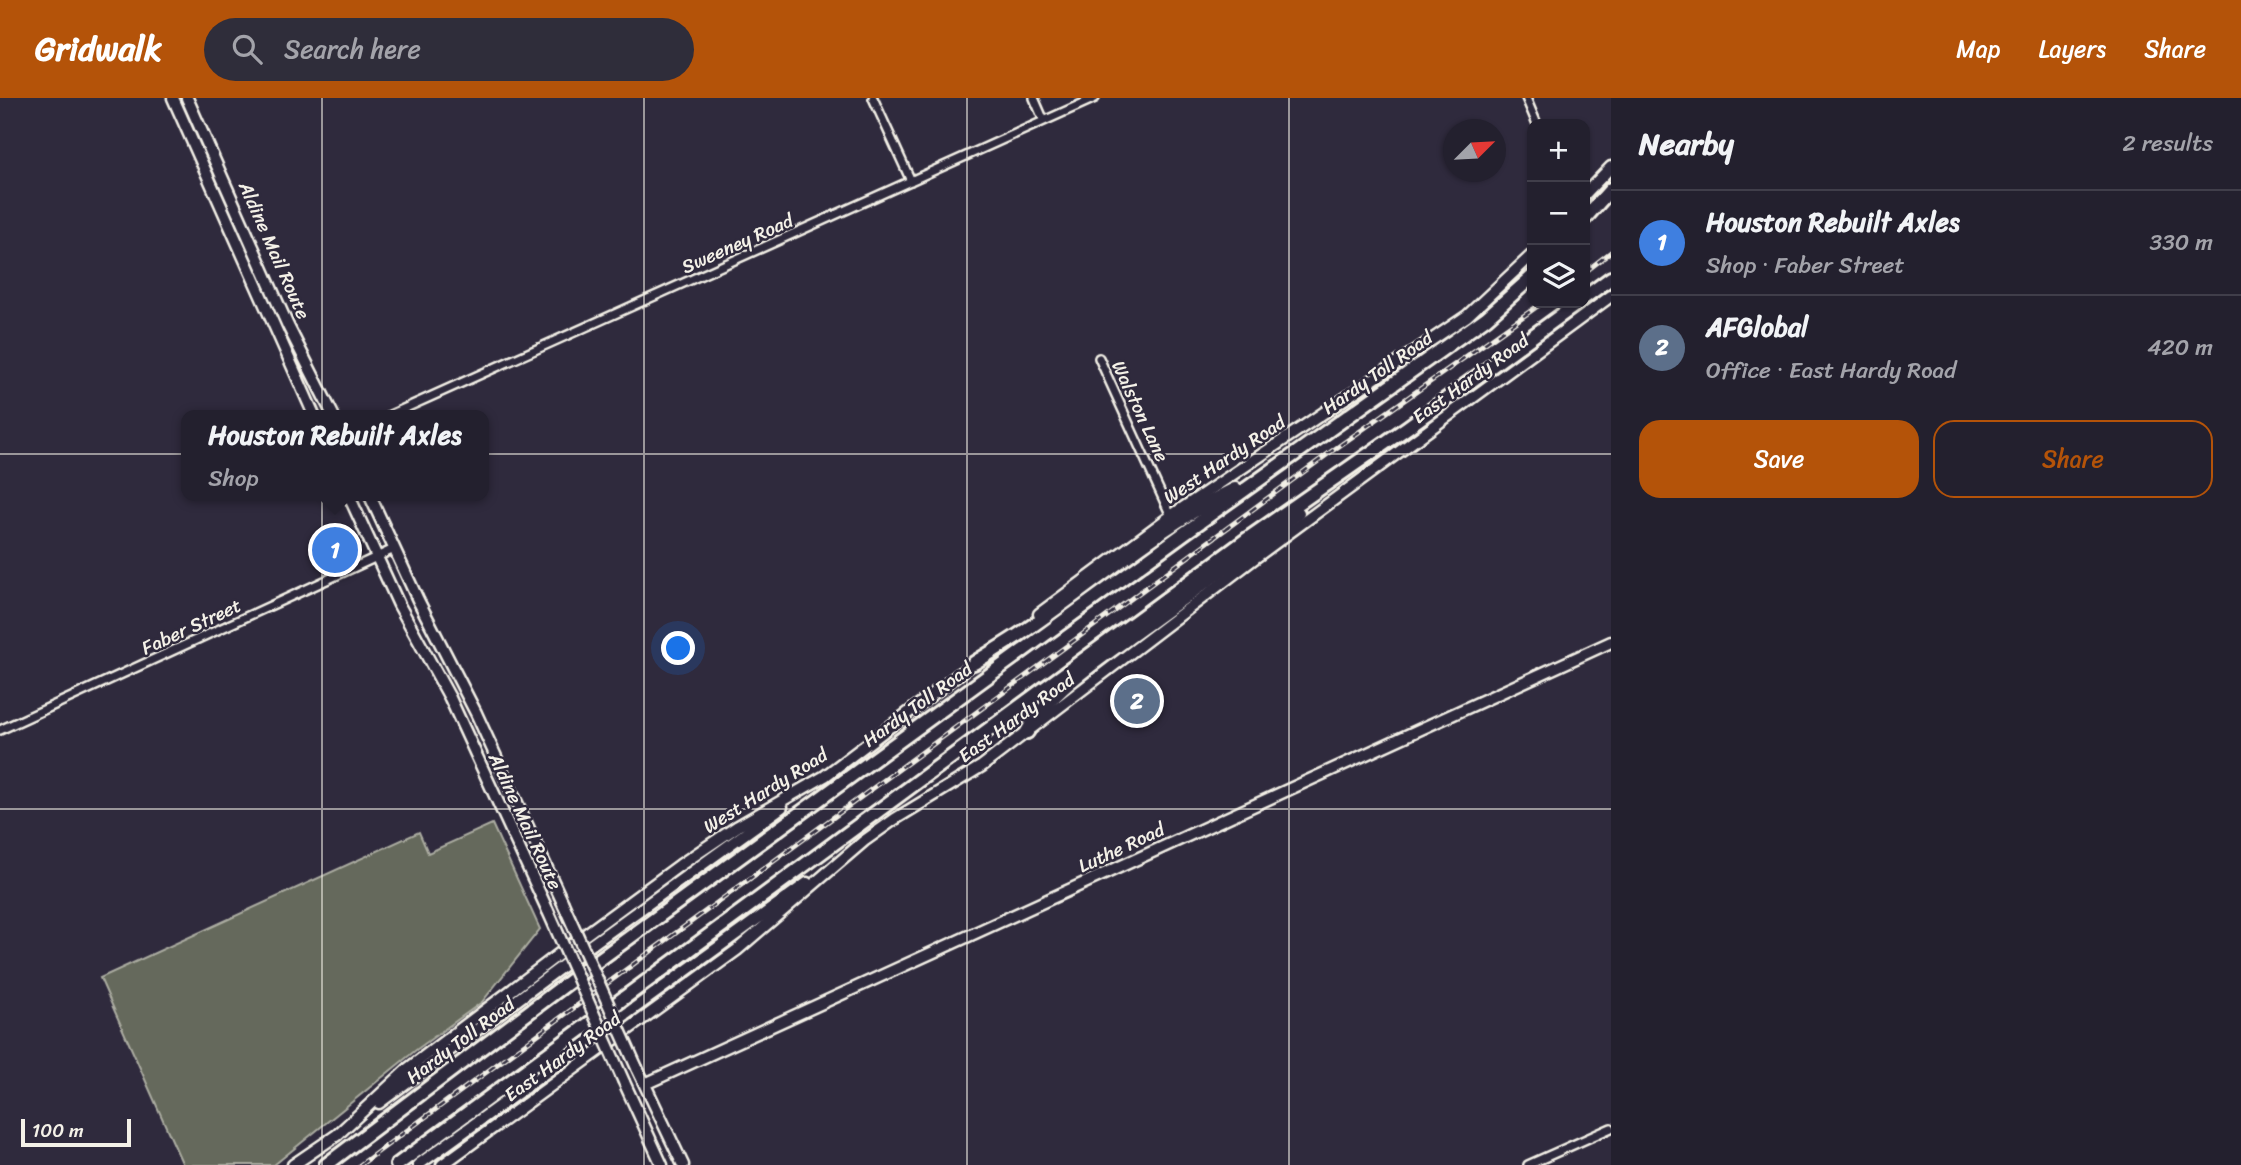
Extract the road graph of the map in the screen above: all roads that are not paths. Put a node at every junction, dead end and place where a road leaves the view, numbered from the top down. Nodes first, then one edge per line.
1 (173, 98) edge
2 (187, 98) edge
3 (873, 98) edge
4 (1034, 98) edge
5 (1095, 98) edge
6 (1526, 98) edge
7 (1536, 119) edge
8 (1044, 121) junction
9 (213, 157) junction
10 (202, 163) junction
11 (1611, 167) edge
12 (911, 181) junction
13 (1590, 189) edge
14 (1611, 189) edge
15 (1590, 212) edge
16 (1527, 260) edge
17 (1611, 278) edge
18 (269, 280) junction
19 (1527, 281) edge
20 (257, 286) junction
21 (1590, 294) edge
22 (1611, 296) edge
23 (1570, 308) edge
24 (1099, 358) dead end
25 (321, 390) junction
26 (306, 398) junction
27 (312, 410) edge
28 (331, 410) edge
29 (401, 410) edge
30 (1408, 427) junction
31 (1267, 474) junction
32 (351, 501) edge
33 (372, 501) edge
34 (1171, 516) junction
35 (394, 550) junction
36 (376, 558) junction
37 (1611, 642) edge
38 (449, 658) junction
39 (974, 663) junction
40 (433, 667) junction
41 (0, 730) edge
42 (1027, 732) junction
43 (825, 776) junction
44 (514, 794) junction
45 (498, 805) junction
46 (864, 841) junction
47 (584, 950) junction
48 (570, 961) junction
49 (615, 1021) junction
50 (601, 1031) junction
51 (645, 1084) junction
52 (1611, 1128) edge
53 (337, 1135) junction
54 (293, 1165) edge
55 (326, 1165) edge
56 (397, 1165) edge
57 (418, 1165) edge
58 (442, 1165) edge
59 (662, 1165) edge
60 (683, 1165) edge
61 (1528, 1165) edge

1 - 10 main road, Aldine Mail Route
2 - 9 main road, Aldine Mail Route
3 - 12 street
4 - 8 street
5 - 8 street, Sweeney Road
6 - 7 street
8 - 12 street, Sweeney Road
9 - 10 main road
9 - 18 main road, Aldine Mail Route
10 - 20 main road, Aldine Mail Route
11 - 13 main road
12 - 29 street, Sweeney Road
14 - 15 highway
16 - 34 main road, West Hardy Road
17 - 21 highway
18 - 20 main road
18 - 25 main road, Aldine Mail Route
19 - 31 highway, Hardy Toll Road
20 - 26 main road, Aldine Mail Route
22 - 42 main road, East Hardy Road
23 - 30 highway
24 - 34 street, Walston Lane
25 - 26 main road
25 - 28 main road, Aldine Mail Route
26 - 27 main road, Aldine Mail Route
30 - 42 highway
30 - 56 highway
31 - 39 highway
31 - 55 highway, Hardy Toll Road
32 - 36 main road, Aldine Mail Route
33 - 35 main road, Aldine Mail Route
34 - 39 main road, West Hardy Road
35 - 36 street, Faber Street
35 - 38 main road, Aldine Mail Route
36 - 40 main road, Aldine Mail Route
36 - 41 street, Faber Street
37 - 51 main road, Luthe Road
38 - 40 main road
38 - 44 main road, Aldine Mail Route
39 - 43 main road, West Hardy Road
40 - 45 main road, Aldine Mail Route
42 - 46 main road, East Hardy Road
43 - 47 main road
43 - 53 main road, West Hardy Road
44 - 45 main road
44 - 47 main road, Aldine Mail Route, bridge
45 - 48 main road, Aldine Mail Route, bridge
46 - 49 main road
46 - 58 main road, East Hardy Road
47 - 48 main road, bridge
47 - 49 main road, Aldine Mail Route, bridge
48 - 50 main road, Aldine Mail Route, bridge
48 - 53 main road
49 - 50 main road, bridge
49 - 51 main road, Aldine Mail Route, bridge
50 - 57 main road
50 - 59 main road, Aldine Mail Route, bridge
51 - 60 main road, Aldine Mail Route
52 - 61 street
53 - 54 main road, West Hardy Road

